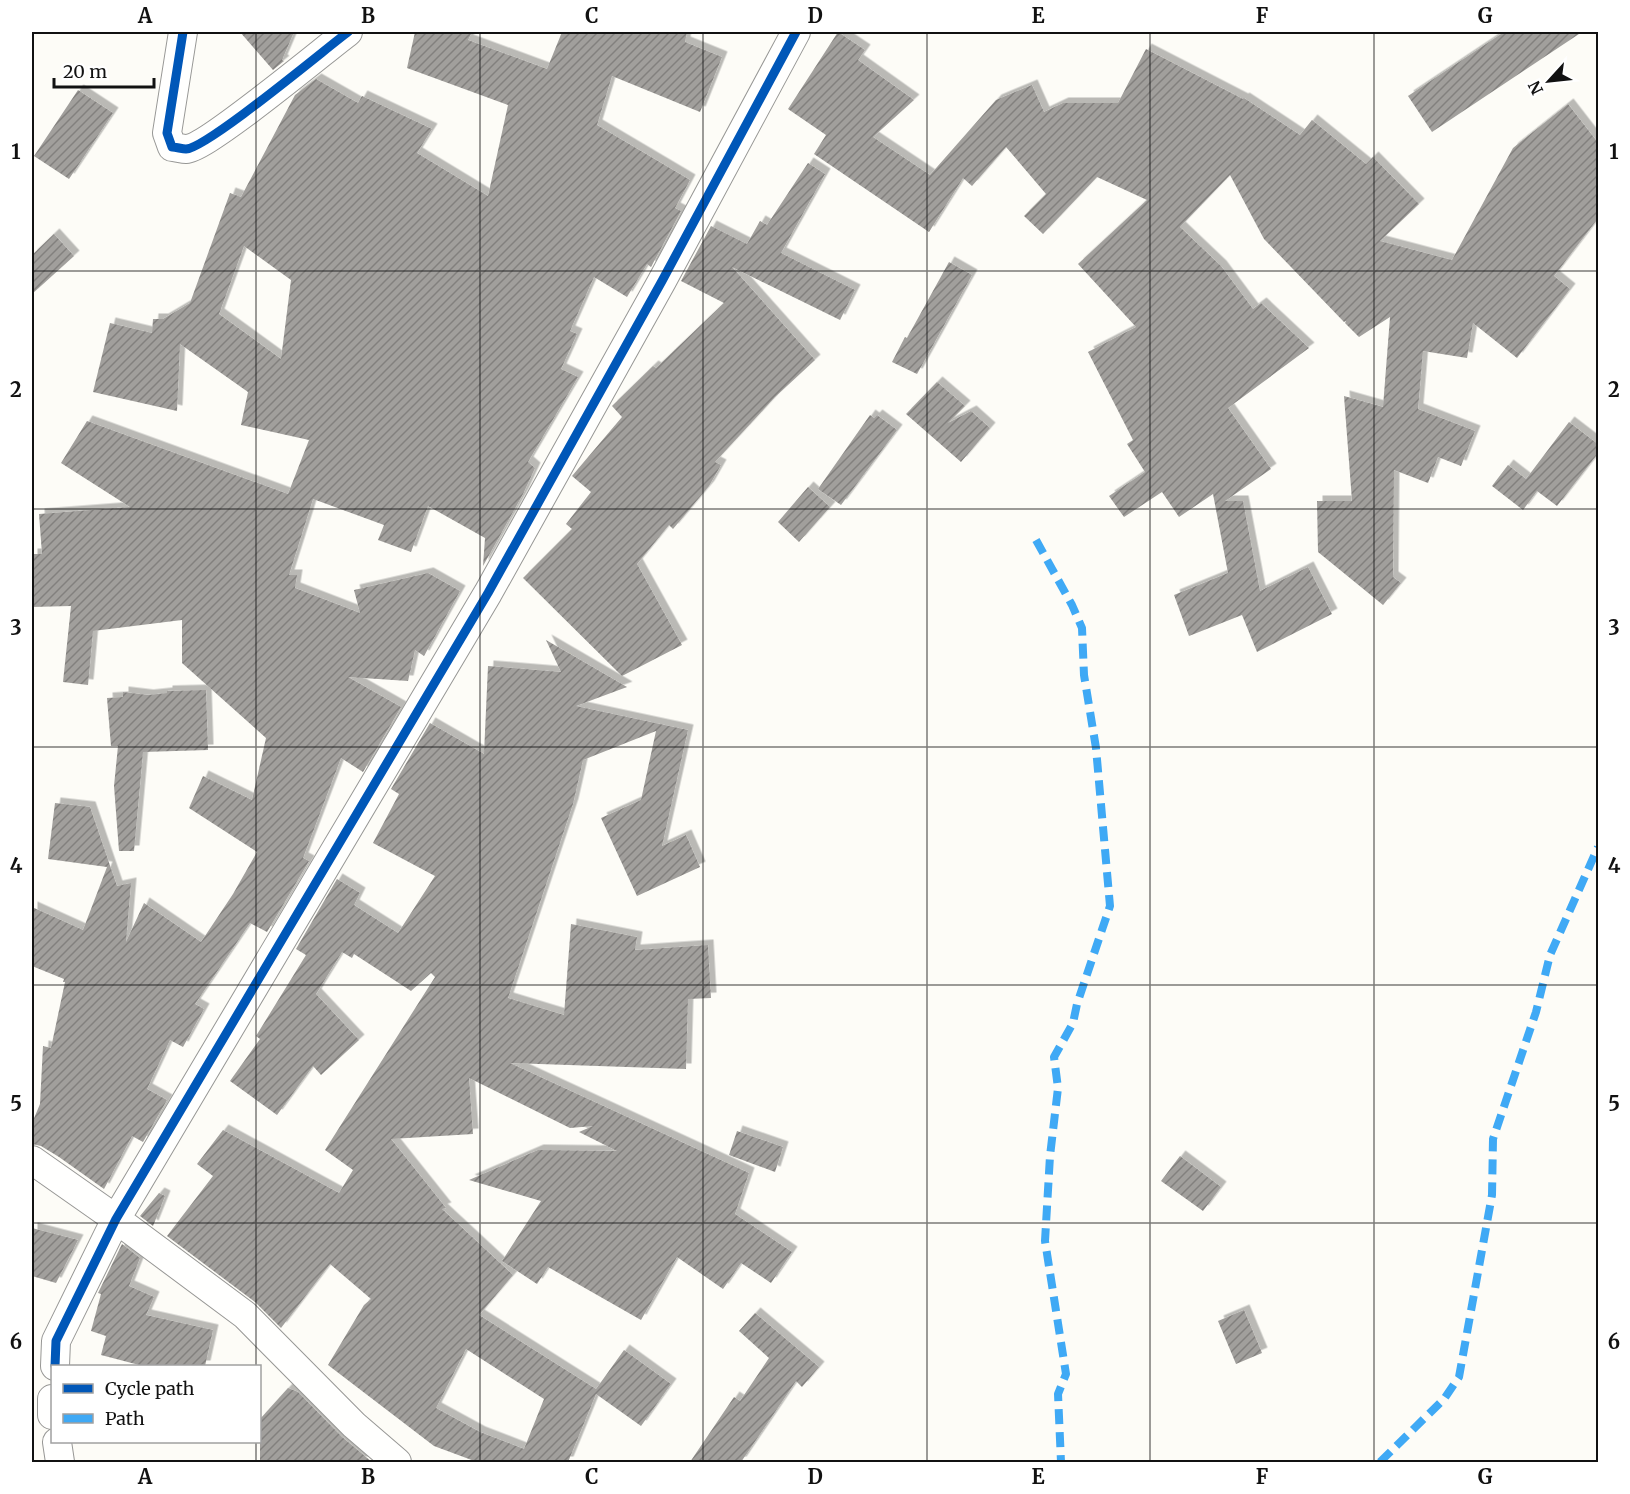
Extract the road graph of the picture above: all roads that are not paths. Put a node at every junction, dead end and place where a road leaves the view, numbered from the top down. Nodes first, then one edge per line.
1 (183, 32) edge
2 (348, 32) edge
3 (796, 32) edge
4 (32, 1160) edge
5 (116, 1219) junction
6 (55, 1365) edge
7 (57, 1443) edge
8 (60, 1462) edge
9 (397, 1462) edge

1 - 2 street
3 - 5 street
4 - 5 street
5 - 6 street
5 - 9 street
7 - 8 street

